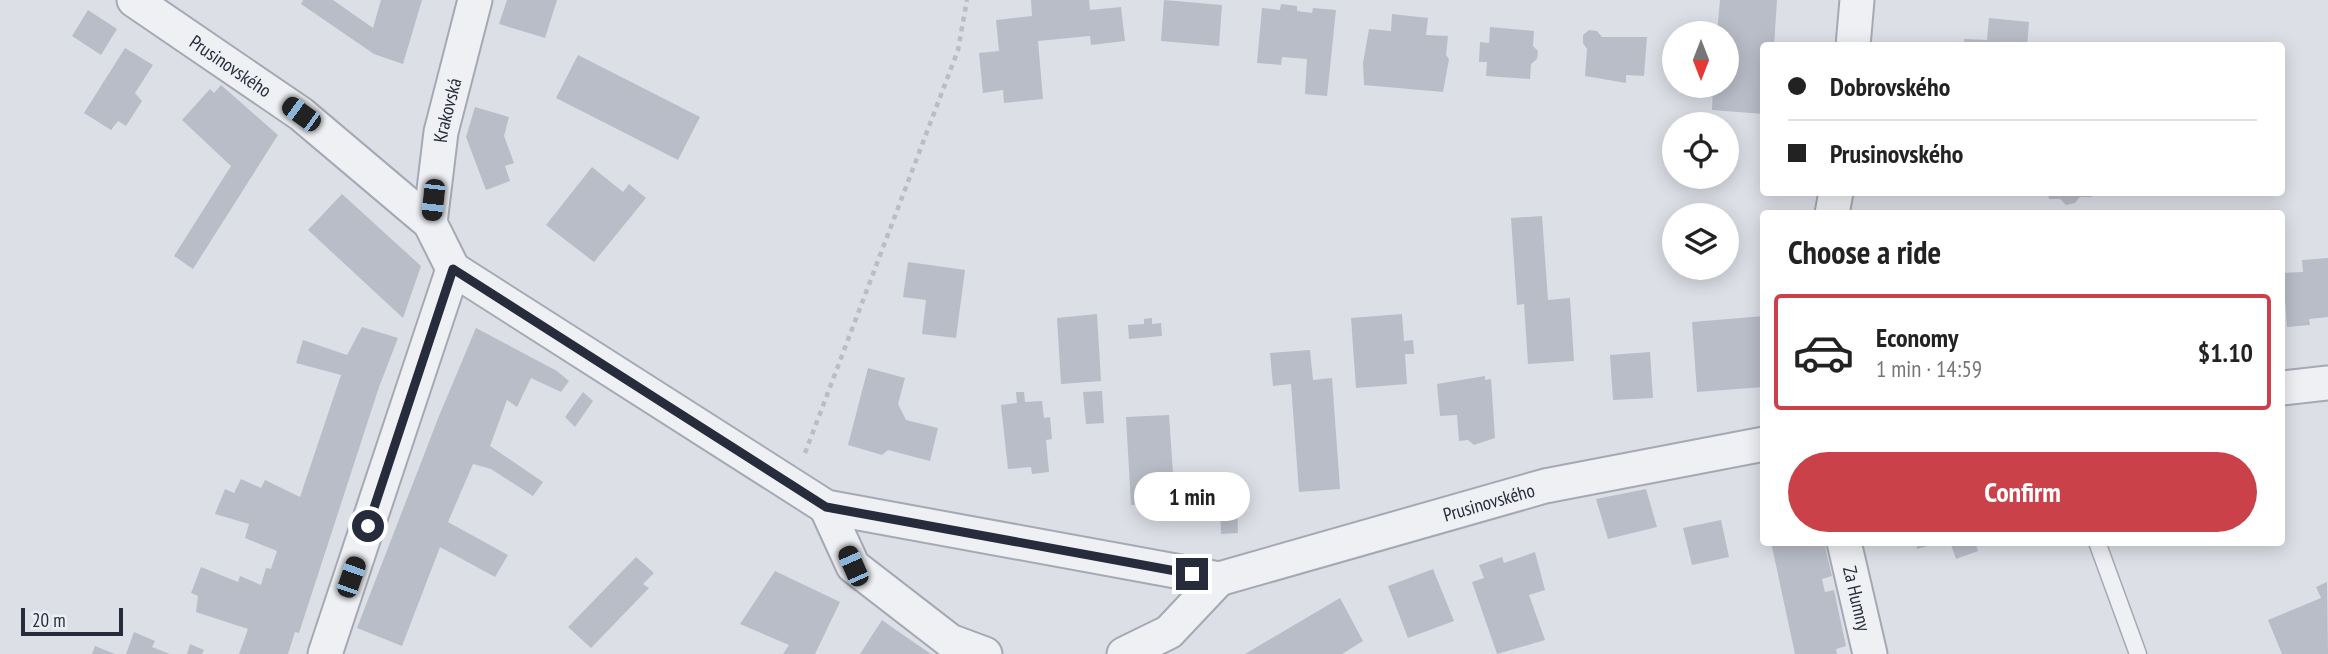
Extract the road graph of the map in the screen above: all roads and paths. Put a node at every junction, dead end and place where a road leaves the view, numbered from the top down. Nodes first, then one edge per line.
1 (134, 0) edge
2 (475, 0) edge
3 (967, 0) edge
4 (1857, 0) edge
5 (1853, 42) edge
6 (430, 222) junction
7 (453, 269) junction
8 (2328, 383) edge
9 (2285, 388) edge
10 (1760, 445) edge
11 (792, 487) junction
12 (826, 507) junction
13 (1845, 546) edge
14 (2098, 546) edge
15 (1219, 579) junction
16 (325, 654) edge
17 (985, 654) edge
18 (1124, 654) edge
19 (1870, 654) edge
20 (2138, 654) edge

1 - 6 street, Prusinovského
2 - 6 street, Krakovská
3 - 11 path
4 - 5 street
6 - 7 street, Prusinovského
7 - 11 street, Prusinovského
7 - 16 street
8 - 9 street
10 - 15 street, Prusinovského
11 - 12 street, Prusinovského
12 - 15 street, Prusinovského
12 - 17 street
13 - 19 street, Za Humny
14 - 20 lane
15 - 18 street

